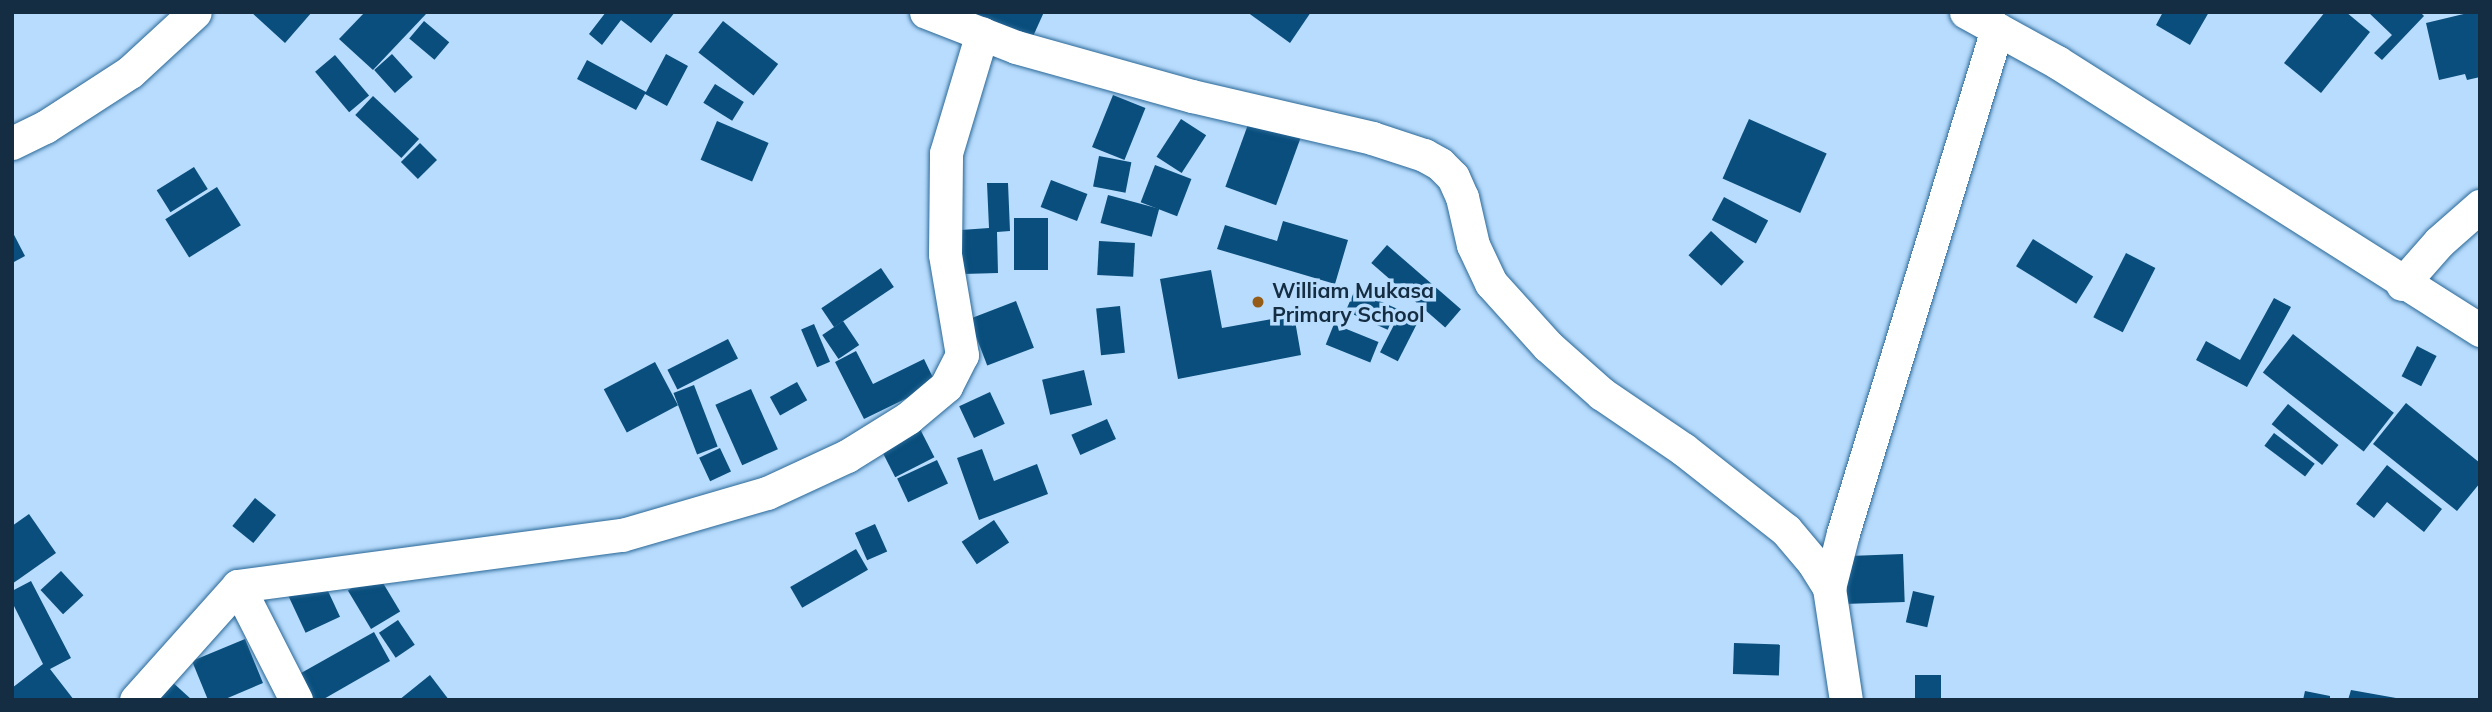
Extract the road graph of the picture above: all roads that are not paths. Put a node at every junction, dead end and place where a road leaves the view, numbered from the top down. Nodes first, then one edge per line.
1 (195, 12) edge
2 (926, 12) edge
3 (1966, 12) edge
4 (1997, 29) junction
5 (982, 33) junction
6 (12, 143) edge
7 (2480, 206) edge
8 (2402, 284) junction
9 (2480, 330) edge
10 (238, 586) junction
11 (1829, 588) junction
12 (136, 700) edge
13 (296, 700) edge
14 (1846, 700) edge

1 - 6 street
2 - 5 street
3 - 4 street
4 - 8 street
4 - 11 street
5 - 10 street
5 - 11 street
7 - 8 street
8 - 9 street
10 - 12 street
10 - 13 street
11 - 14 street

